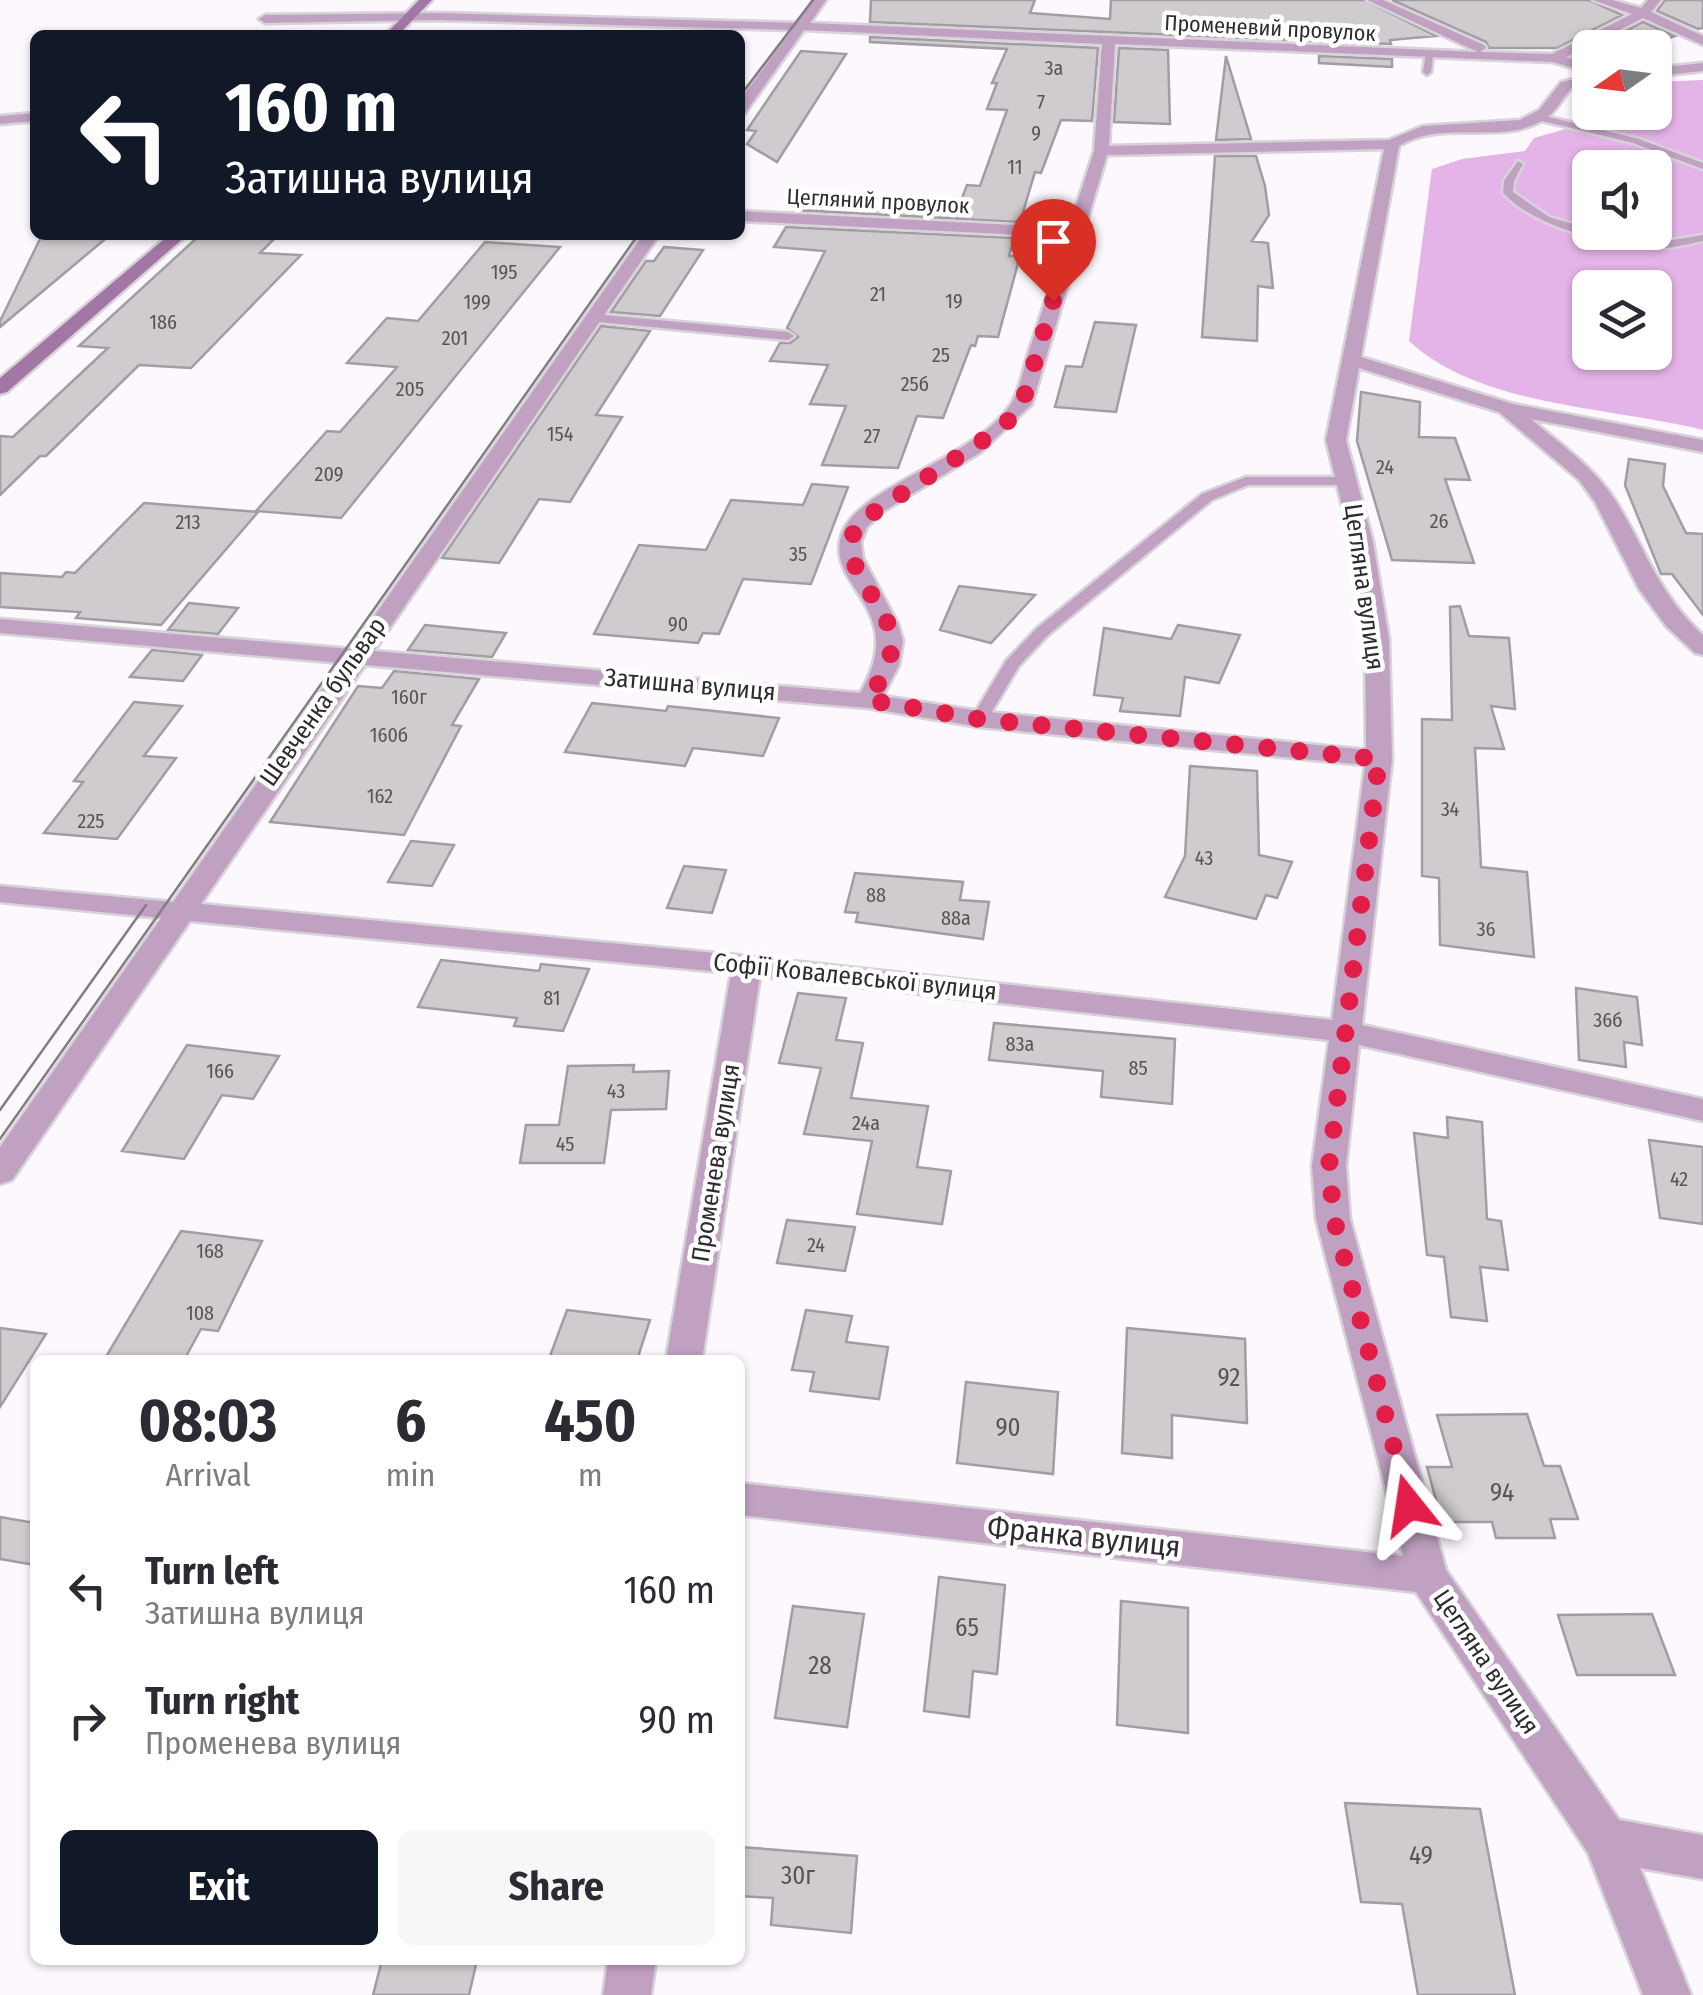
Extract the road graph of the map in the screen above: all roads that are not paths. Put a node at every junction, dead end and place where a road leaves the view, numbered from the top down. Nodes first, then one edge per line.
1 (267, 0) edge
2 (426, 0) edge
3 (820, 0) edge
4 (1373, 0) edge
5 (1599, 0) edge
6 (1655, 0) edge
7 (1643, 13) junction
8 (409, 17) junction
9 (265, 19) junction
10 (801, 24) junction
11 (264, 30) edge
12 (396, 30) edge
13 (1432, 30) junction
14 (1109, 39) junction
15 (1703, 41) edge
16 (1429, 55) junction
17 (1479, 56) junction
18 (1501, 57) junction
19 (1554, 58) junction
20 (1572, 64) edge
21 (1672, 70) edge
22 (1703, 70) edge
23 (1427, 72) dead end
24 (1531, 74) dead end
25 (1548, 80) dead end
26 (1572, 84) edge
27 (1566, 86) junction
28 (745, 103) edge
29 (30, 117) edge
30 (1537, 117) junction
31 (0, 120) edge
32 (1392, 144) junction
33 (1100, 150) junction
34 (1518, 164) dead end
35 (1703, 166) edge
36 (745, 216) edge
37 (1572, 229) edge
38 (1074, 234) junction
39 (1703, 238) edge
40 (173, 240) edge
41 (647, 240) edge
42 (1672, 243) edge
43 (592, 318) junction
44 (788, 336) dead end
45 (1350, 360) junction
46 (0, 388) edge
47 (1506, 408) junction
48 (1703, 446) edge
49 (1347, 482) junction
50 (0, 626) edge
51 (1703, 648) edge
52 (355, 656) junction
53 (868, 700) junction
54 (979, 719) junction
55 (1379, 759) junction
56 (0, 894) edge
57 (180, 910) junction
58 (748, 965) junction
59 (1346, 1032) junction
60 (1703, 1110) edge
61 (0, 1172) edge
62 (685, 1355) edge
63 (745, 1499) edge
64 (1428, 1576) junction
65 (1606, 1840) junction
66 (1703, 1857) edge
67 (631, 1965) edge
68 (627, 1995) edge
69 (1667, 1995) edge

1 - 9 street
2 - 8 street
3 - 10 street
4 - 13 street
5 - 7 street
6 - 7 street
7 - 15 street
7 - 19 street
8 - 9 street, Променевий провулок
8 - 10 street, Променевий провулок
8 - 12 street
9 - 11 street
10 - 14 street, Променевий провулок
10 - 28 street
13 - 16 street
13 - 18 street
14 - 16 street, Променевий провулок
14 - 33 street
16 - 17 street, Променевий провулок
16 - 23 lane
17 - 18 street, Променевий провулок
17 - 24 street
18 - 19 street, Променевий провулок
19 - 20 street
21 - 22 street
25 - 27 street
26 - 27 street
27 - 30 street
29 - 31 street
30 - 32 street
30 - 35 lane
32 - 33 street
32 - 45 street, Цегляна вулиця
33 - 38 street
34 - 37 lane
36 - 38 street, Цегляний провулок
38 - 53 street
39 - 42 lane
40 - 46 street
41 - 43 street, Шевченка бульвар
43 - 44 lane
43 - 52 street, Шевченка бульвар
45 - 47 street
45 - 49 street, Цегляна вулиця
47 - 48 street
47 - 51 street
49 - 54 lane
49 - 55 street, Цегляна вулиця
50 - 52 street, Затишна вулиця
52 - 53 street, Затишна вулиця
52 - 57 street, Шевченка бульвар
53 - 54 street, Затишна вулиця
54 - 55 street, Затишна вулиця
55 - 59 street, Цегляна вулиця
56 - 57 street, Софії Ковалевської вулиця
57 - 58 street, Софії Ковалевської вулиця
57 - 61 street, Шевченка бульвар
58 - 59 street, Софії Ковалевської вулиця
58 - 62 street, Променева вулиця
59 - 60 street, Софії Ковалевської вулиця
59 - 64 street, Цегляна вулиця
63 - 64 street, Франка вулиця
64 - 65 street, Цегляна вулиця
65 - 66 street
65 - 69 street, Цегляна вулиця
67 - 68 street

